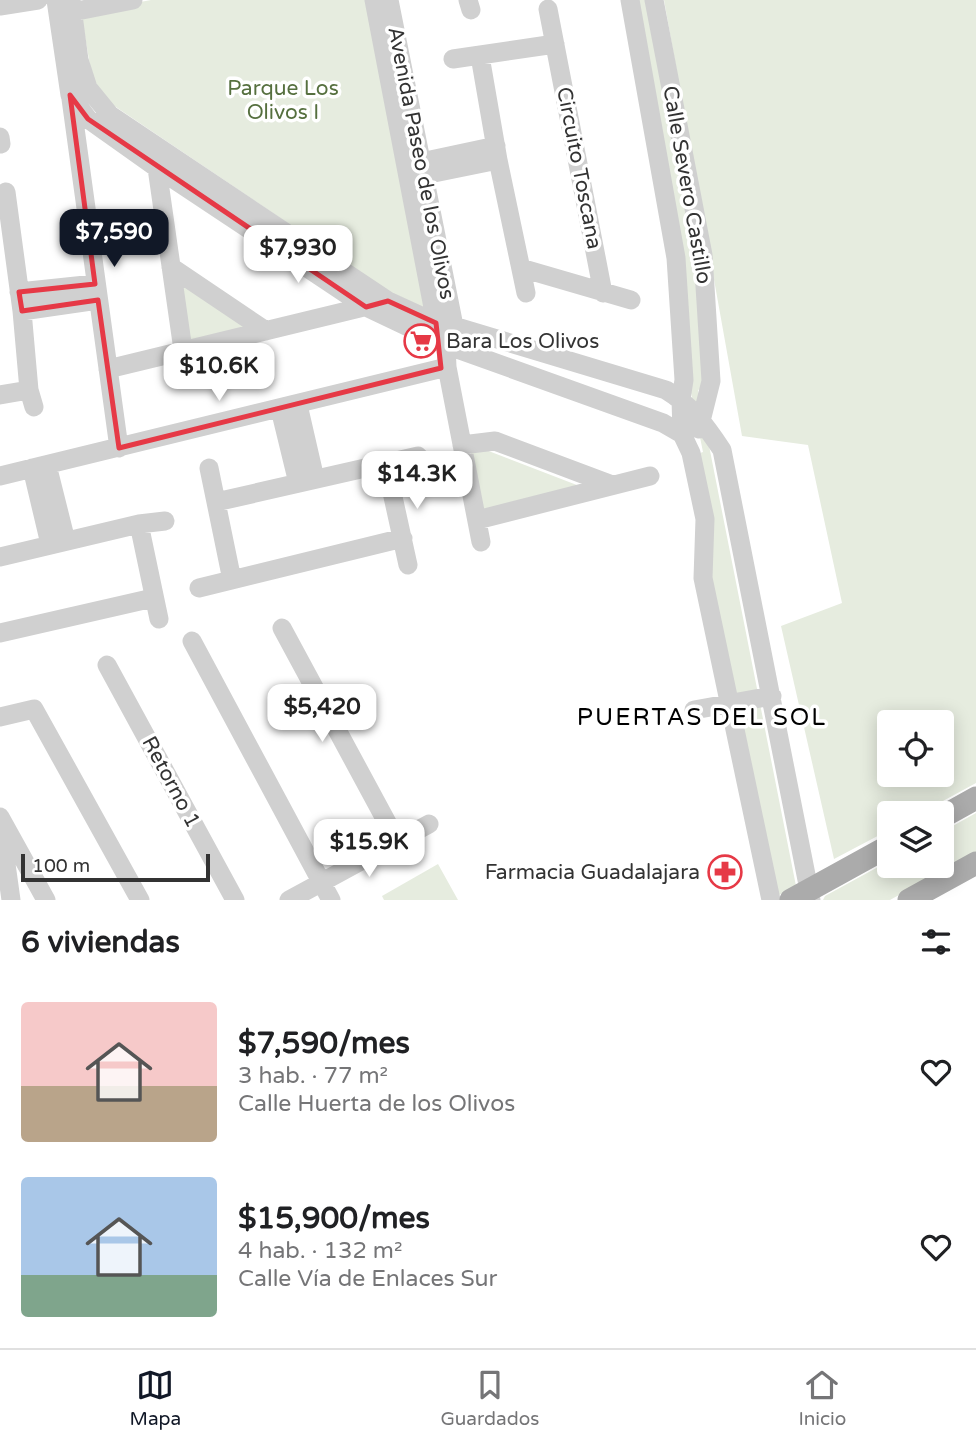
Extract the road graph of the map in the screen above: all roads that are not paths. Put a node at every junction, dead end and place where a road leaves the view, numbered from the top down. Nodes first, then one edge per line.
1 (38, 0) edge
2 (133, 0) edge
3 (374, 0) edge
4 (389, 0) edge
5 (630, 0) edge
6 (654, 0) edge
7 (0, 6) edge
8 (64, 7) edge
9 (548, 9) dead end
10 (555, 44) junction
11 (480, 56) junction
12 (453, 59) dead end
13 (70, 95) junction
14 (0, 138) edge
15 (1, 144) edge
16 (497, 153) junction
17 (157, 168) junction
18 (422, 169) junction
19 (10, 190) edge
20 (171, 267) junction
21 (521, 268) junction
22 (97, 292) junction
23 (526, 293) dead end
24 (603, 293) junction
25 (631, 300) dead end
26 (388, 301) junction
27 (20, 302) junction
28 (366, 307) junction
29 (266, 331) junction
30 (443, 333) junction
31 (183, 350) junction
32 (444, 368) junction
33 (108, 369) junction
34 (0, 395) edge
35 (681, 399) junction
36 (289, 407) junction
37 (702, 420) junction
38 (682, 434) junction
39 (462, 445) junction
40 (119, 448) junction
41 (691, 453) junction
42 (418, 456) dead end
43 (386, 465) junction
44 (40, 467) junction
45 (209, 468) dead end
46 (0, 476) edge
47 (650, 476) dead end
48 (307, 481) junction
49 (612, 485) junction
50 (216, 502) junction
51 (477, 520) junction
52 (165, 521) dead end
53 (139, 524) junction
54 (403, 538) junction
55 (58, 542) junction
56 (481, 542) dead end
57 (0, 557) edge
58 (408, 565) dead end
59 (232, 580) junction
60 (199, 587) dead end
61 (152, 597) junction
62 (159, 619) dead end
63 (282, 628) dead end
64 (0, 633) edge
65 (192, 641) dead end
66 (107, 665) dead end
67 (772, 696) junction
68 (729, 703) junction
69 (694, 710) dead end
70 (0, 717) edge
71 (976, 798) edge
72 (954, 810) edge
73 (0, 818) edge
74 (429, 824) dead end
75 (397, 841) junction
76 (877, 853) edge
77 (976, 863) edge
78 (326, 891) edge
79 (804, 897) edge
80 (299, 898) edge
81 (10, 900) edge
82 (46, 900) edge
83 (140, 900) edge
84 (235, 900) edge
85 (771, 900) edge
86 (909, 900) edge

1 - 7 street
2 - 8 street
3 - 30 street, Avenida Paseo de los Olivos
4 - 18 street, Avenida Paseo de los Olivos
5 - 35 street, Calle Severo Castillo
6 - 37 street, Calle Severo Castillo
8 - 13 street
8 - 26 street, Avenida Paseo de los Olivos
9 - 10 street, Circuito Toscana
10 - 11 street
10 - 24 street, Circuito Toscana
11 - 12 street
11 - 16 street
13 - 17 street, Avenida Paseo de los Olivos
13 - 22 street
14 - 15 street
16 - 18 street
16 - 21 street
17 - 20 street
17 - 28 street, Avenida Paseo de los Olivos
18 - 30 street, Avenida Paseo de los Olivos
19 - 27 street
20 - 29 street
20 - 31 street
21 - 23 street
21 - 24 street
22 - 27 street
22 - 33 street
24 - 25 street
26 - 28 street
26 - 30 street, Avenida Paseo de los Olivos
27 - 34 street
28 - 29 street
28 - 30 street, Avenida Paseo de los Olivos
29 - 31 street
30 - 32 street
30 - 35 street, Avenida Paseo de los Olivos
30 - 38 street, Avenida Paseo de los Olivos
31 - 33 street
32 - 36 street
32 - 39 street
33 - 40 street
35 - 37 street, Avenida Paseo de los Olivos
35 - 38 street, Calle Severo Castillo
36 - 40 street
36 - 48 street
37 - 41 street, Calle Severo Castillo
37 - 67 street, Avenida Paseo de los Olivos
38 - 41 street, Calle Severo Castillo
39 - 49 street
39 - 51 street
40 - 44 street
41 - 68 street, Calle Severo Castillo
42 - 43 street
43 - 48 street
43 - 54 street
44 - 46 street
44 - 55 street
45 - 50 street
47 - 49 street
48 - 50 street
49 - 51 street
50 - 59 street
51 - 56 street
52 - 53 street
53 - 55 street
53 - 61 street
54 - 58 street
54 - 59 street
55 - 57 street
59 - 60 street
61 - 62 street
61 - 64 street
63 - 75 street
65 - 78 street
66 - 84 street, Retorno 1
67 - 68 street
67 - 79 street
68 - 69 street
68 - 85 street, Calle Severo Castillo
70 - 83 street
71 - 72 main road
73 - 81 street
73 - 82 street
74 - 75 street
75 - 78 street
76 - 79 main road
77 - 86 main road
78 - 80 street

